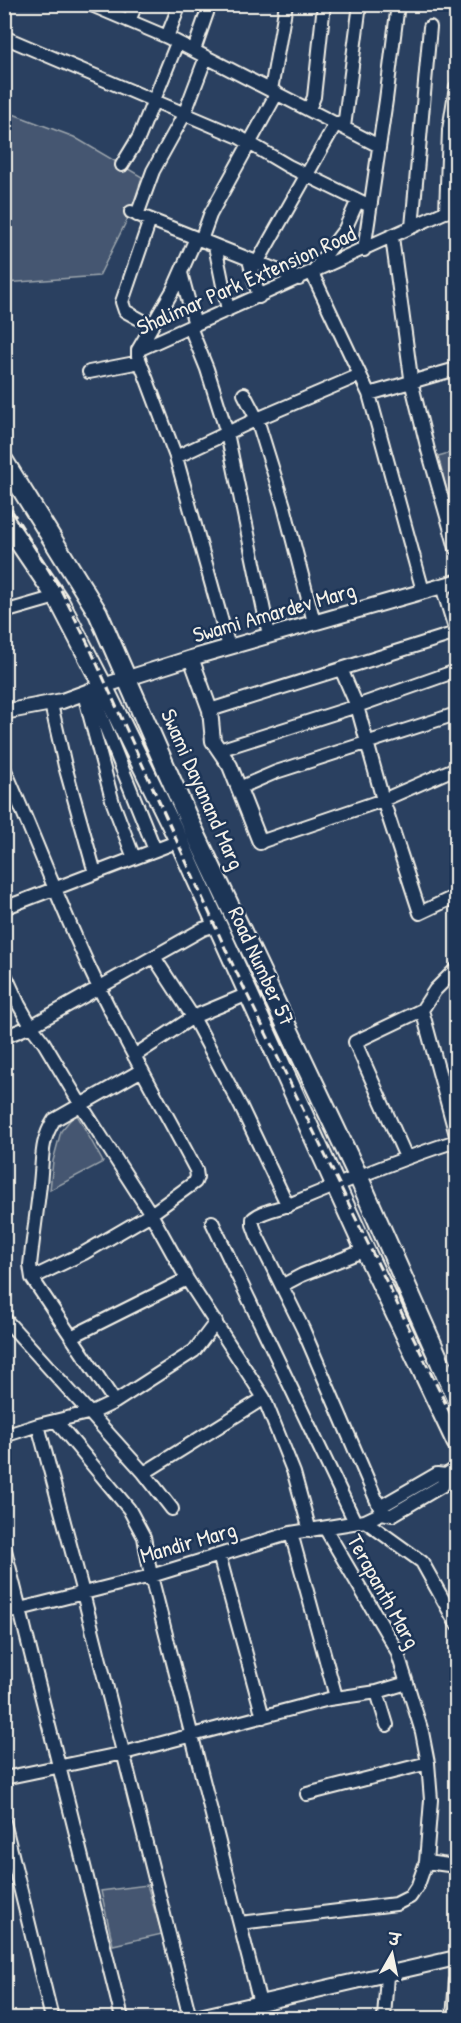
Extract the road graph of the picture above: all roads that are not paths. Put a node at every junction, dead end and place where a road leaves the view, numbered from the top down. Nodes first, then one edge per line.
1 (89, 4) edge
2 (136, 4) edge
3 (180, 4) edge
4 (210, 4) edge
5 (286, 4) edge
6 (324, 4) edge
7 (360, 4) edge
8 (398, 4) edge
9 (129, 21) junction
10 (430, 27) dead end
11 (4, 37) edge
12 (172, 40) junction
13 (194, 50) junction
14 (206, 57) junction
15 (456, 87) edge
16 (274, 92) junction
17 (153, 101) junction
18 (309, 109) junction
19 (184, 115) junction
20 (340, 125) junction
21 (251, 144) junction
22 (380, 146) junction
23 (122, 165) dead end
24 (307, 175) junction
25 (358, 200) junction
26 (370, 206) junction
27 (451, 209) edge
28 (150, 220) junction
29 (412, 227) junction
30 (392, 237) junction
31 (199, 239) junction
32 (215, 246) junction
33 (364, 250) junction
34 (253, 262) junction
35 (181, 273) junction
36 (312, 273) junction
37 (299, 279) junction
38 (259, 297) junction
39 (228, 310) junction
40 (152, 326) junction
41 (192, 326) junction
42 (139, 356) junction
43 (456, 369) edge
44 (89, 372) dead end
45 (360, 375) junction
46 (412, 381) junction
47 (244, 394) dead end
48 (369, 394) junction
49 (257, 419) junction
50 (227, 433) junction
51 (176, 457) junction
52 (4, 462) edge
53 (5, 522) edge
54 (456, 548) edge
55 (456, 582) edge
56 (442, 586) junction
57 (423, 591) junction
58 (56, 597) junction
59 (4, 612) edge
60 (314, 622) junction
61 (456, 632) edge
62 (269, 635) junction
63 (228, 647) junction
64 (191, 658) junction
65 (341, 669) junction
66 (456, 671) edge
67 (127, 678) junction
68 (93, 690) junction
69 (51, 704) junction
70 (357, 706) junction
71 (210, 710) junction
72 (4, 712) edge
73 (456, 714) edge
74 (367, 744) junction
75 (219, 750) junction
76 (4, 768) edge
77 (456, 768) edge
78 (238, 788) junction
79 (383, 800) junction
80 (179, 841) junction
81 (260, 842) joint
82 (155, 850) junction
83 (134, 858) junction
84 (95, 873) junction
85 (54, 889) junction
86 (456, 896) edge
87 (4, 908) edge
88 (216, 925) junction
89 (154, 957) junction
90 (456, 969) edge
91 (4, 972) edge
92 (99, 989) junction
93 (248, 994) junction
94 (422, 1010) junction
95 (193, 1017) junction
96 (31, 1026) junction
97 (4, 1037) edge
98 (134, 1056) junction
99 (142, 1070) junction
100 (81, 1105) junction
101 (456, 1135) edge
102 (456, 1141) edge
103 (406, 1157) junction
104 (364, 1174) junction
105 (336, 1185) junction
106 (288, 1206) junction
107 (151, 1214) junction
108 (213, 1222) dead end
109 (365, 1250) junction
110 (32, 1278) junction
111 (187, 1279) junction
112 (283, 1285) junction
113 (4, 1318) edge
114 (216, 1322) junction
115 (70, 1337) junction
116 (264, 1398) junction
117 (456, 1398) edge
118 (115, 1402) junction
119 (89, 1413) junction
120 (56, 1421) junction
121 (38, 1425) junction
122 (4, 1436) edge
123 (456, 1442) edge
124 (451, 1472) edge
125 (144, 1473) junction
126 (172, 1509) dead end
127 (382, 1513) junction
128 (360, 1522) junction
129 (325, 1528) junction
130 (310, 1531) junction
131 (291, 1533) junction
132 (4, 1546) edge
133 (219, 1555) junction
134 (151, 1576) junction
135 (83, 1593) junction
136 (21, 1610) junction
137 (4, 1613) edge
138 (456, 1623) edge
139 (406, 1683) junction
140 (377, 1692) junction
141 (336, 1697) junction
142 (263, 1717) junction
143 (387, 1725) dead end
144 (191, 1734) junction
145 (124, 1753) junction
146 (428, 1763) junction
147 (60, 1766) junction
148 (4, 1778) edge
149 (307, 1794) dead end
150 (4, 1822) edge
151 (426, 1862) junction
152 (456, 1866) edge
153 (240, 1923) junction
154 (456, 1958) edge
155 (387, 1975) junction
156 (456, 1980) edge
157 (260, 2003) junction
158 (52, 2019) edge
159 (123, 2019) edge
160 (190, 2019) edge
161 (195, 2019) edge
162 (384, 2019) edge
163 (453, 2019) edge

1 - 9 street
2 - 9 street
3 - 12 street
4 - 13 street
5 - 16 street
6 - 18 street
7 - 20 street
8 - 22 street
9 - 12 street
10 - 29 street
11 - 17 street
12 - 13 street
12 - 17 street
13 - 14 street
14 - 16 street
14 - 19 street
15 - 27 street
16 - 18 street
16 - 21 street
17 - 19 street
17 - 23 street
18 - 20 street
19 - 21 street
19 - 28 street
20 - 22 street
20 - 24 street
21 - 24 street
21 - 31 street
22 - 26 street
24 - 25 street
24 - 34 street
25 - 26 street
25 - 36 street
26 - 33 street
27 - 29 street, Shalimar Park Extension Road
28 - 31 street
28 - 40 street
29 - 30 street, Shalimar Park Extension Road
30 - 33 street, Shalimar Park Extension Road
30 - 46 street
31 - 32 street
31 - 35 street
32 - 34 street
32 - 39 street
33 - 36 street, Shalimar Park Extension Road
34 - 37 street
34 - 38 street
35 - 40 street
35 - 41 street
36 - 37 street, Shalimar Park Extension Road
36 - 45 street
37 - 38 street, Shalimar Park Extension Road
38 - 39 street, Shalimar Park Extension Road
39 - 41 street, Shalimar Park Extension Road
40 - 42 street
41 - 42 street, Shalimar Park Extension Road
41 - 50 street
42 - 44 street
42 - 51 street, Shalimar Park Extension Road
43 - 46 street
45 - 48 street
45 - 49 street
46 - 48 street
46 - 54 street
47 - 49 street
48 - 57 street
49 - 50 street
49 - 60 street
50 - 51 street
50 - 62 street
51 - 63 street, Shalimar Park Extension Road
52 - 67 main road, Swami Dayanand Marg
53 - 58 main road, Road Number 57
55 - 56 street, Swami Amardev Marg
56 - 57 street, Swami Amardev Marg
56 - 61 street
57 - 60 street, Swami Amardev Marg
58 - 59 street
58 - 68 main road, Road Number 57
60 - 62 street, Swami Amardev Marg
61 - 65 street
62 - 63 street, Swami Amardev Marg
63 - 64 street, Swami Amardev Marg
64 - 67 street, Swami Amardev Marg
64 - 71 street
65 - 70 street
65 - 71 street
66 - 70 street
67 - 68 street, Swami Amardev Marg
67 - 104 main road, Swami Dayanand Marg
68 - 69 street, Swami Amardev Marg
68 - 80 main road, Road Number 57
68 - 82 street
68 - 83 street
69 - 72 street, Swami Amardev Marg
69 - 84 street
70 - 74 street
70 - 75 street
71 - 75 street
73 - 74 street
74 - 78 street
74 - 79 street
75 - 78 street
76 - 85 street
77 - 79 street
78 - 81 street
79 - 81 street
79 - 86 street
80 - 82 street
80 - 88 main road, Road Number 57
82 - 83 street
83 - 84 street
84 - 85 street
85 - 87 street
85 - 92 street
88 - 89 street
88 - 93 main road, Road Number 57
89 - 92 street
89 - 95 street
90 - 94 street
91 - 96 street
92 - 96 street
92 - 98 street
93 - 95 street
93 - 105 main road, Road Number 57
94 - 101 street
94 - 103 street
95 - 98 street
95 - 106 street
96 - 97 street
96 - 100 street
98 - 99 street
99 - 100 street
99 - 107 street
100 - 107 street
100 - 110 street
102 - 103 street
103 - 104 street
104 - 105 street
104 - 117 main road
105 - 106 street
105 - 109 main road, Road Number 57
106 - 112 street
107 - 110 street
107 - 111 street
108 - 128 street
109 - 112 street
109 - 123 main road, Road Number 57
110 - 115 street
111 - 114 street
111 - 115 street
112 - 127 street
113 - 119 street
114 - 116 street
114 - 118 street
115 - 118 street
116 - 125 street
116 - 130 street
118 - 119 street
119 - 120 street
119 - 125 street
120 - 121 street
120 - 134 street
121 - 122 street
121 - 135 street
124 - 127 street, Mandir Marg
125 - 126 street
127 - 128 street, Mandir Marg
128 - 129 street, Mandir Marg
128 - 138 street
129 - 130 street, Mandir Marg
129 - 139 street, Terapanth Marg
130 - 131 street, Mandir Marg
131 - 133 street, Mandir Marg
131 - 141 street
132 - 136 street
133 - 134 street, Mandir Marg
133 - 142 street
134 - 135 street, Mandir Marg
134 - 144 street
135 - 136 street, Mandir Marg
135 - 145 street
136 - 137 street, Mandir Marg
136 - 147 street
139 - 140 street
139 - 146 street, Terapanth Marg
140 - 141 street
140 - 143 street
141 - 142 street
142 - 144 street
144 - 145 street
144 - 153 street
145 - 147 street
145 - 160 street
146 - 149 street
146 - 151 street, Terapanth Marg
147 - 148 street
147 - 159 street
150 - 158 street
151 - 152 street
151 - 153 street, Terapanth Marg
153 - 157 street
154 - 155 street
155 - 157 street
155 - 162 street
156 - 163 street
157 - 161 street

